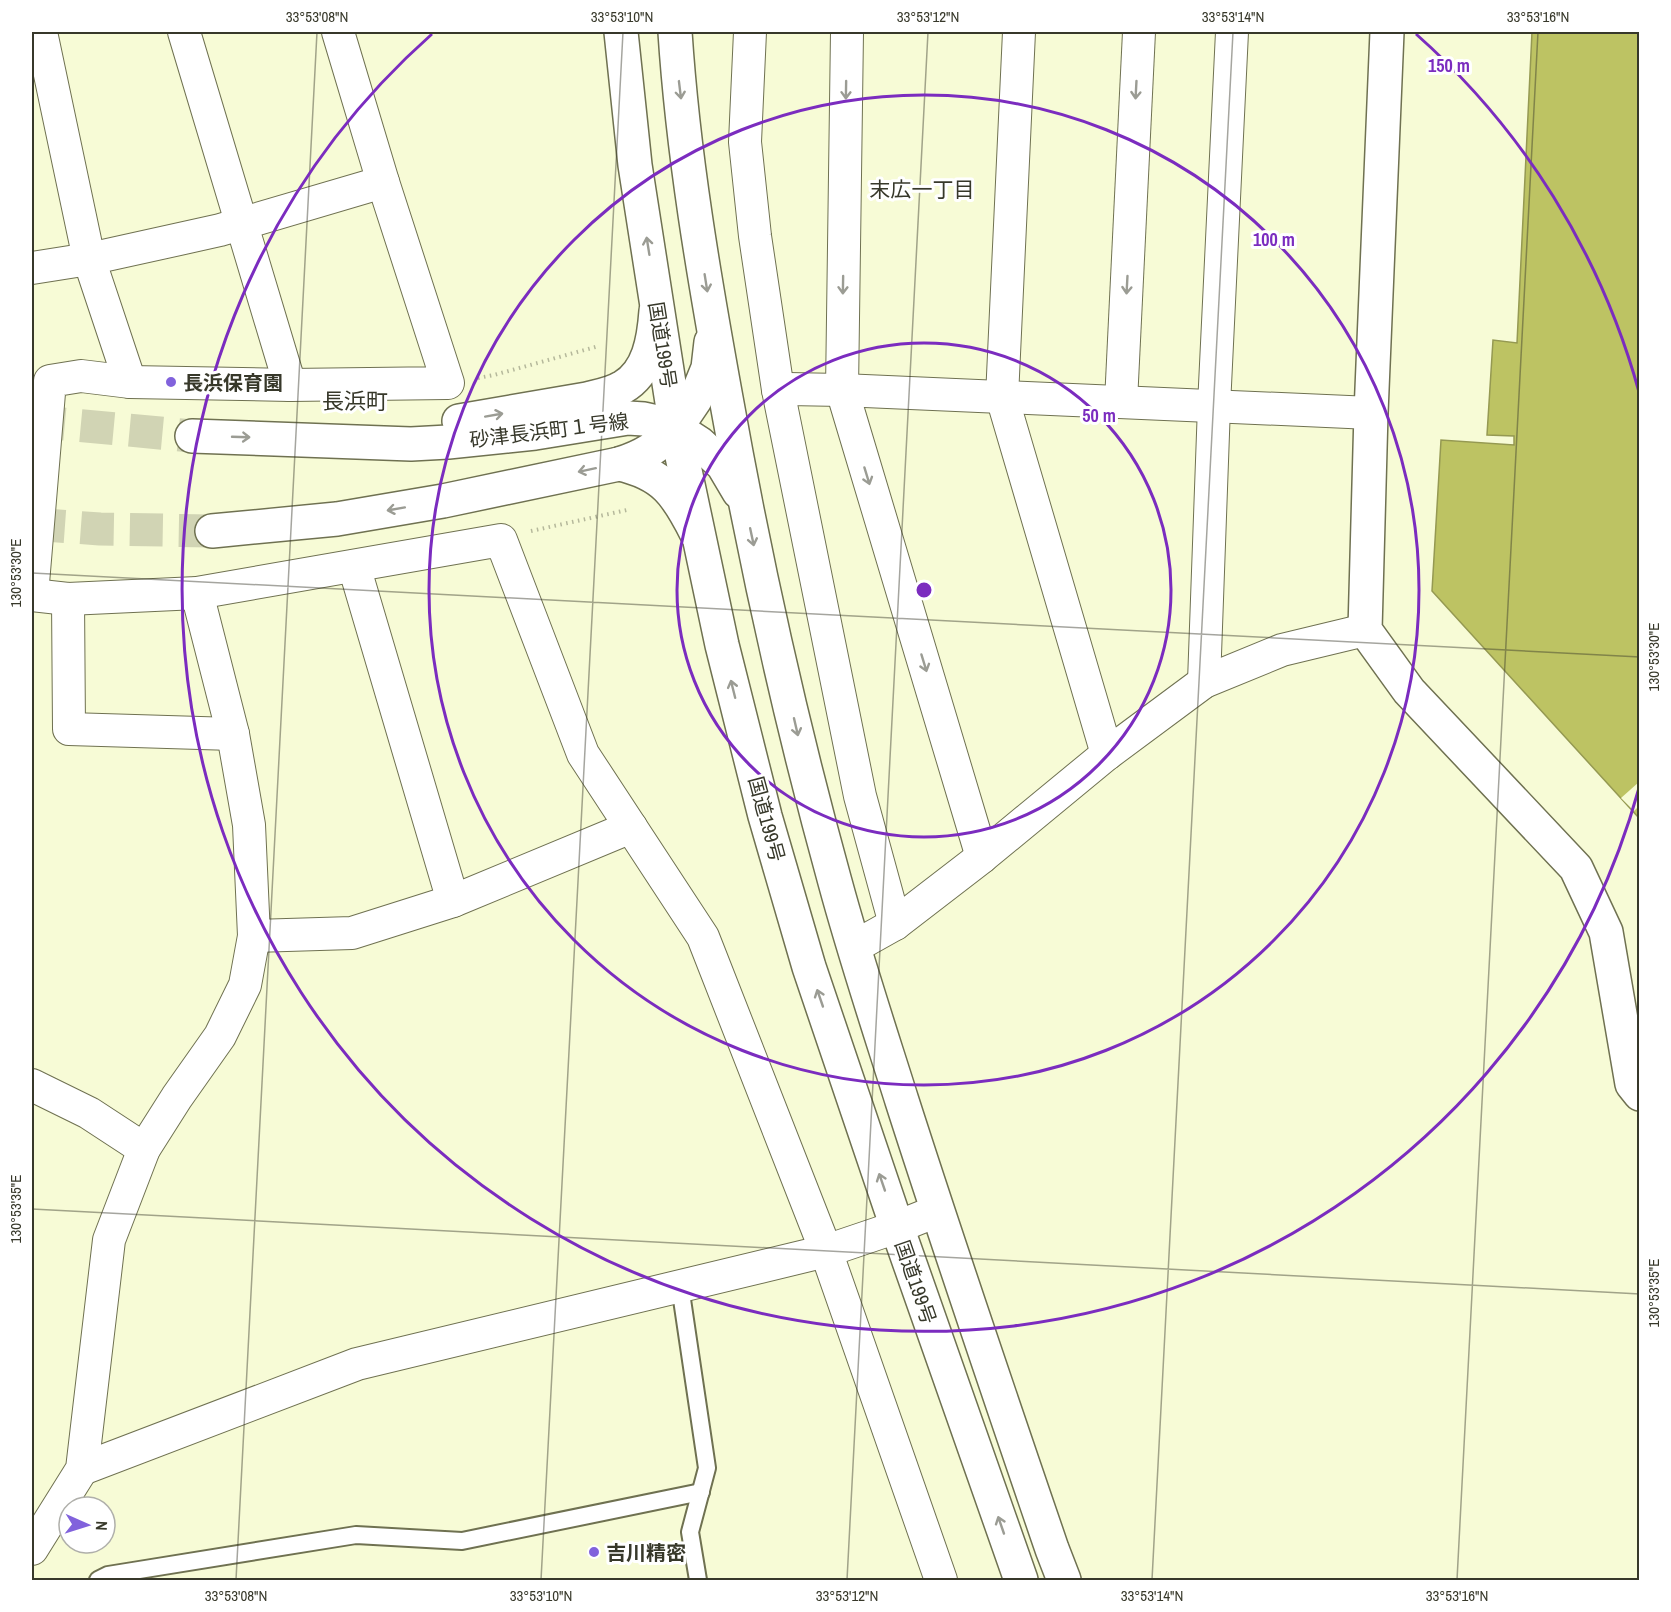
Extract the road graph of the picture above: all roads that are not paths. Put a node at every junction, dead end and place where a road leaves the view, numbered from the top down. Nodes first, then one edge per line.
1 (41, 32) edge
2 (184, 32) edge
3 (338, 32) edge
4 (621, 32) edge
5 (675, 32) edge
6 (750, 32) edge
7 (847, 32) edge
8 (1019, 32) edge
9 (1139, 32) edge
10 (1232, 32) edge
11 (1387, 32) edge
12 (383, 182) junction
13 (242, 224) junction
14 (89, 259) junction
15 (32, 268) edge
16 (657, 302) junction
17 (713, 325) junction
18 (41, 379) edge
19 (129, 382) junction
20 (290, 385) junction
21 (778, 390) junction
22 (842, 390) junction
23 (1002, 397) junction
24 (1121, 402) junction
25 (1214, 406) junction
26 (1371, 413) junction
27 (676, 428) junction
28 (192, 436) tunnel mouth
29 (290, 439) junction
30 (619, 464) junction
31 (744, 501) junction
32 (212, 531) tunnel mouth
33 (699, 538) junction
34 (354, 566) junction
35 (197, 593) junction
36 (32, 595) edge
37 (68, 599) junction
38 (1365, 630) junction
39 (1204, 682) junction
40 (233, 734) junction
41 (1107, 754) junction
42 (631, 827) junction
43 (982, 857) junction
44 (453, 901) junction
45 (896, 924) junction
46 (254, 936) junction
47 (854, 948) junction
48 (32, 1086) edge
49 (1640, 1094) edge
50 (144, 1149) junction
51 (937, 1211) junction
52 (897, 1227) junction
53 (826, 1251) junction
54 (680, 1286) junction
55 (82, 1469) junction
56 (701, 1492) junction
57 (32, 1549) edge
58 (98, 1581) edge
59 (698, 1581) edge
60 (941, 1581) edge
61 (1021, 1581) edge
62 (1064, 1581) edge

1 - 14 street
2 - 13 street
3 - 12 street
16 -> 4 main road, 国道199号
5 -> 17 main road
6 - 21 street
7 -> 22 street
8 - 23 street
9 -> 24 street
10 - 25 street
11 - 26 main road
12 - 13 street
12 - 20 street
13 - 14 street
13 - 20 street
14 - 15 street
14 - 19 street
16 - 27 main road, 国道199号
29 -> 16 main road
17 - 27 main road
17 - 31 main road
18 - 19 street
18 - 36 street
19 - 20 street
21 - 22 street
21 - 45 street
22 - 23 street
22 -> 43 street
23 - 24 street
23 - 41 street
24 - 25 street
25 - 26 street
25 - 39 street
26 - 38 main road
27 - 29 main road, 砂津長浜町１号線
27 - 30 main road, 砂津長浜町１号線
27 - 31 main road
27 - 33 main road, 国道199号
28 -> 29 main road, 砂津長浜町１号線
30 -> 32 main road, 砂津長浜町１号線
30 - 33 main road
31 -> 47 main road
52 -> 33 main road, 国道199号
34 - 35 street
34 - 42 street
34 - 44 street
35 - 37 street
35 - 40 street
36 - 37 street
37 - 40 street
38 - 39 street
38 - 49 main road
39 - 41 street
40 - 46 street
41 - 43 street
42 - 44 street
42 - 53 street
43 - 45 street
44 - 46 street
45 - 47 street
46 - 50 street
47 - 51 main road
48 - 50 street
50 - 55 street
51 - 52 street
51 - 62 main road
52 - 53 street
61 -> 52 main road, 国道199号
53 - 54 street
53 - 60 street
54 - 55 street
54 - 56 lane
55 - 57 street
56 - 58 lane
56 - 59 lane

